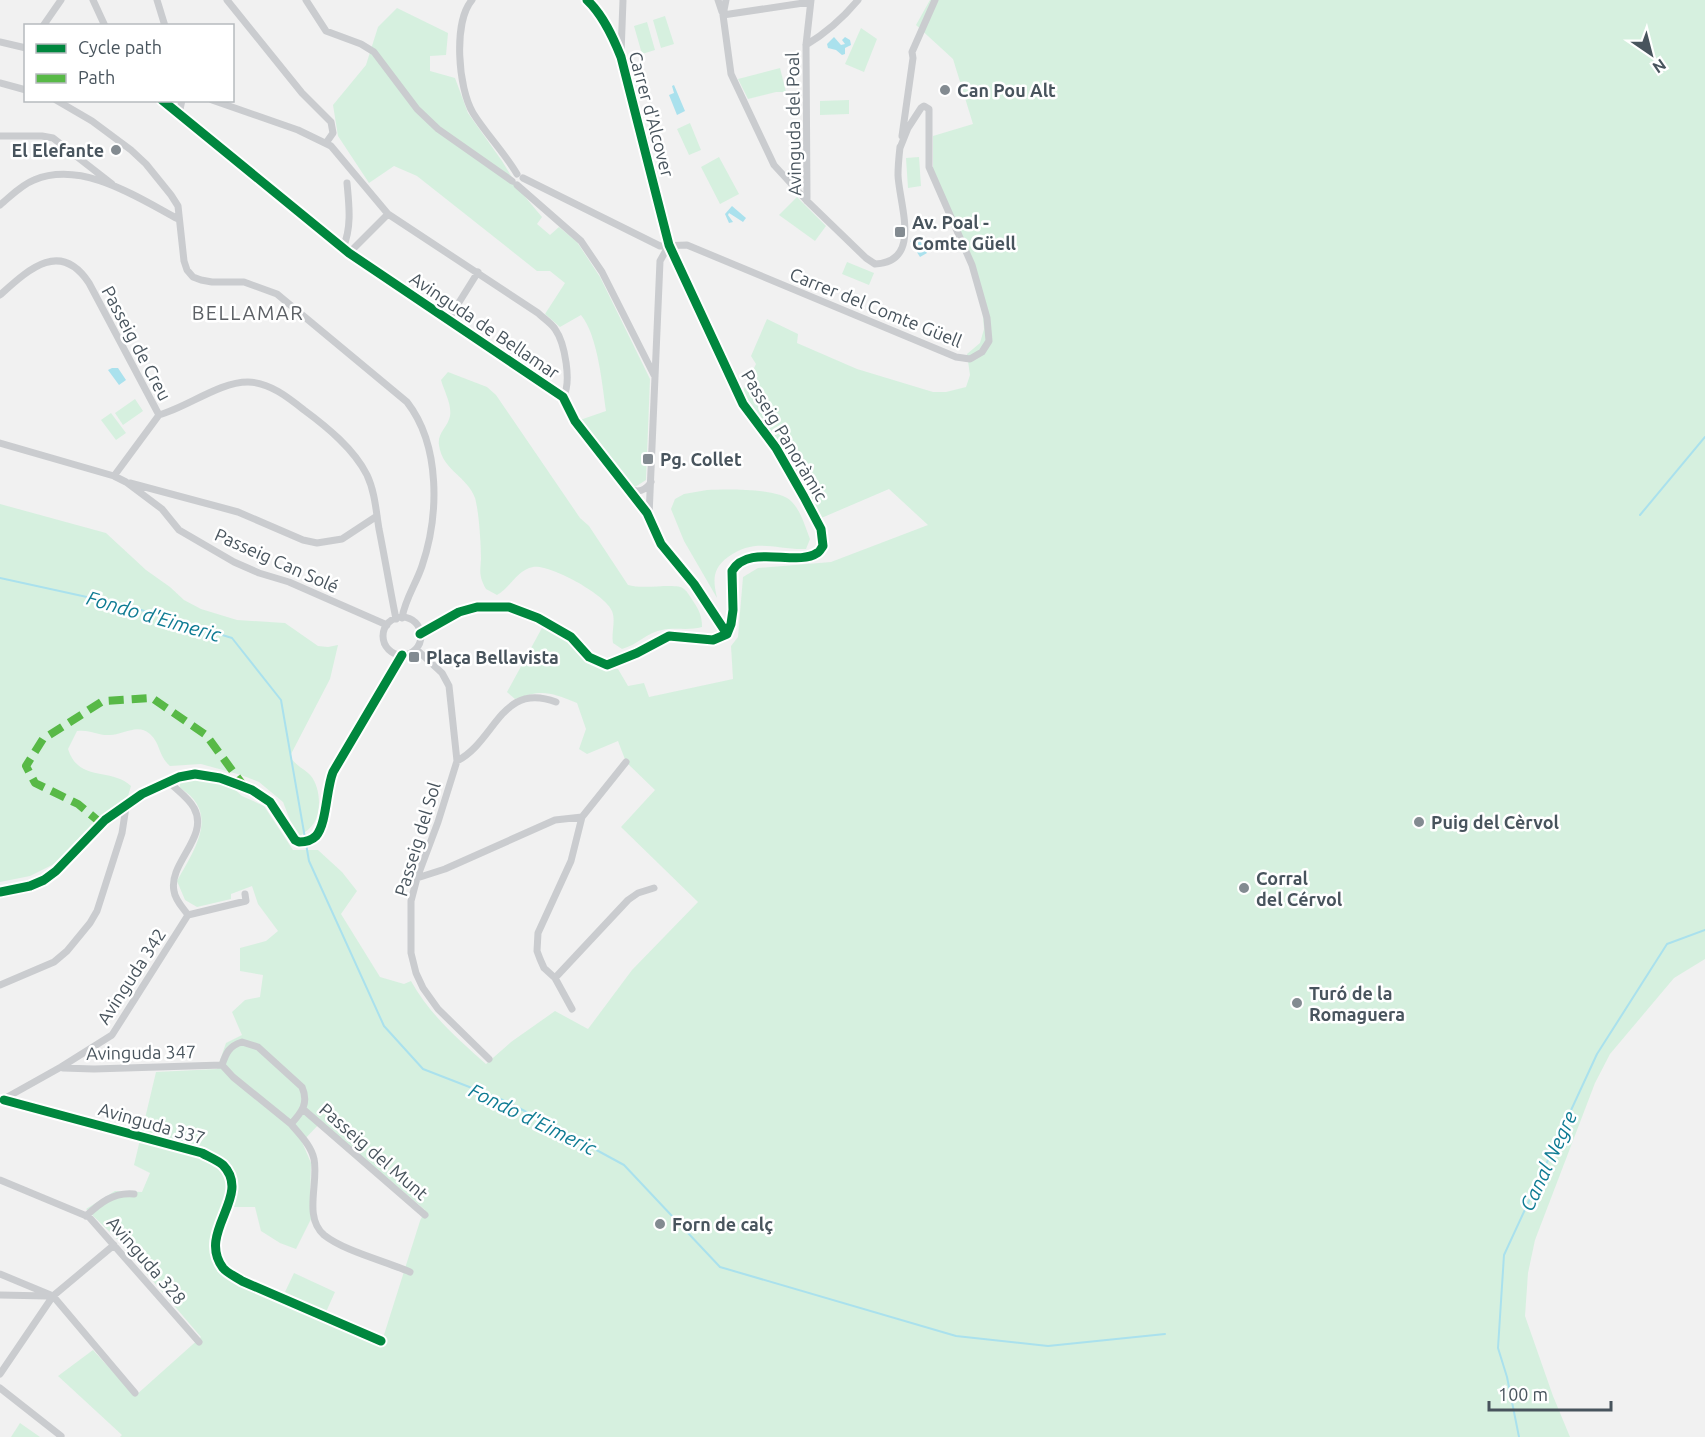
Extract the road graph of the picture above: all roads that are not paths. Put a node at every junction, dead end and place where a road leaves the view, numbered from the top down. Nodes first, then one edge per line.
1 (61, 0) edge
2 (93, 0) edge
3 (157, 0) edge
4 (227, 0) edge
5 (306, 0) edge
6 (472, 0) edge
7 (587, 0) edge
8 (623, 0) edge
9 (718, 0) edge
10 (726, 0) edge
11 (858, 0) edge
12 (935, 0) edge
13 (811, 1) edge
14 (723, 15) junction
15 (44, 24) edge
16 (104, 24) edge
17 (164, 24) edge
18 (0, 42) edge
19 (806, 45) junction
20 (24, 48) edge
21 (621, 57) junction
22 (0, 83) edge
23 (24, 89) edge
24 (59, 102) edge
25 (164, 102) edge
26 (182, 102) edge
27 (218, 102) edge
28 (179, 114) junction
29 (0, 136) edge
30 (326, 143) junction
31 (900, 148) junction
32 (517, 180) junction
33 (347, 183) dead end
34 (116, 187) junction
35 (807, 201) junction
36 (0, 205) edge
37 (388, 214) junction
38 (178, 219) junction
39 (669, 245) junction
40 (346, 251) junction
41 (478, 272) junction
42 (0, 295) edge
43 (448, 320) junction
44 (656, 353) junction
45 (646, 358) junction
46 (567, 377) junction
47 (655, 377) junction
48 (555, 391) junction
49 (563, 397) junction
50 (159, 415) junction
51 (0, 443) edge
52 (114, 476) junction
53 (126, 482) junction
54 (651, 482) junction
55 (626, 487) junction
56 (377, 516) junction
57 (649, 516) junction
58 (399, 618) junction
59 (387, 625) junction
60 (420, 634) junction
61 (727, 634) junction
62 (416, 649) junction
63 (402, 655) junction
64 (556, 702) dead end
65 (457, 761) junction
66 (626, 762) dead end
67 (169, 782) junction
68 (126, 807) junction
69 (582, 817) junction
70 (417, 878) junction
71 (654, 888) dead end
72 (0, 892) edge
73 (244, 894) dead end
74 (188, 915) junction
75 (555, 978) junction
76 (0, 985) edge
77 (572, 1009) dead end
78 (489, 1059) dead end
79 (222, 1065) junction
80 (61, 1068) junction
81 (2, 1100) edge
82 (304, 1110) junction
83 (291, 1124) junction
84 (0, 1180) edge
85 (134, 1194) dead end
86 (425, 1215) dead end
87 (86, 1216) junction
88 (114, 1245) junction
89 (410, 1272) dead end
90 (0, 1274) edge
91 (0, 1296) edge
92 (53, 1296) junction
93 (381, 1341) dead end
94 (199, 1342) dead end
95 (0, 1374) edge
96 (0, 1388) edge
97 (135, 1393) dead end
98 (61, 1436) edge

1 - 15 street
2 - 16 street
3 - 17 street
4 - 30 street
5 - 32 street
6 - 32 street
7 - 21 street, Carrer d'Alcover
8 - 21 street
9 - 14 street
10 - 14 street
11 - 19 street
12 - 31 street, Avinguda del Poal
13 - 14 street
13 - 19 street, Avinguda del Poal
14 - 35 street
18 - 20 street
19 - 35 street, Avinguda del Poal
21 - 39 street, Carrer d'Alcover
22 - 23 street
24 - 38 street
25 - 28 street, Avinguda de Bellamar
26 - 28 street
27 - 30 street
28 - 40 street, Avinguda de Bellamar
29 - 34 street
30 - 37 street
31 - 35 street, Avinguda del Poal
31 - 39 street, Carrer del Comte Güell
32 - 39 street
32 - 45 street
33 - 40 street
34 - 36 street
34 - 38 street
37 - 40 street
37 - 41 street
38 - 58 street
39 - 44 street
39 - 61 street, Passeig Panoràmic
40 - 43 street, Avinguda de Bellamar
41 - 43 street
41 - 46 street
42 - 50 street, Passeig de Creu
43 - 48 street, Avinguda de Bellamar
44 - 45 street
44 - 47 street
45 - 47 street
46 - 48 street
46 - 49 street
47 - 54 street
48 - 49 street, Avinguda de Bellamar
49 - 55 street, Avinguda de Bellamar
50 - 52 street
50 - 56 street, Passeig de Creu
51 - 52 street, Passeig Can Solé
52 - 53 street, Passeig Can Solé
53 - 56 street
53 - 59 street, Passeig Can Solé
54 - 55 street
54 - 57 street
55 - 57 street, Avinguda de Bellamar
56 - 58 street, Passeig de Creu
57 - 61 street, Avinguda de Bellamar
58 - 59 street
58 - 60 street
59 - 63 street
60 - 61 street
60 - 62 street
62 - 63 street
62 - 65 street, Passeig del Sol
63 - 67 street
64 - 65 street
65 - 70 street, Passeig del Sol
66 - 69 street
67 - 68 street
67 - 74 street
68 - 72 street
68 - 76 street
69 - 70 street
69 - 75 street
70 - 78 street, Passeig del Sol
71 - 75 street
73 - 74 street
74 - 80 street, Avinguda 342
75 - 77 street
79 - 80 street, Avinguda 347
79 - 82 street
79 - 83 street
80 - 81 street, Avinguda 342
81 - 93 street, Avinguda 337
82 - 83 street
82 - 86 street, Passeig del Munt
83 - 89 street
84 - 87 street, Avinguda 328
85 - 87 street
87 - 88 street, Avinguda 328
88 - 92 street
88 - 94 street, Avinguda 328
90 - 92 street
91 - 92 street
92 - 95 street
92 - 97 street
96 - 98 street

